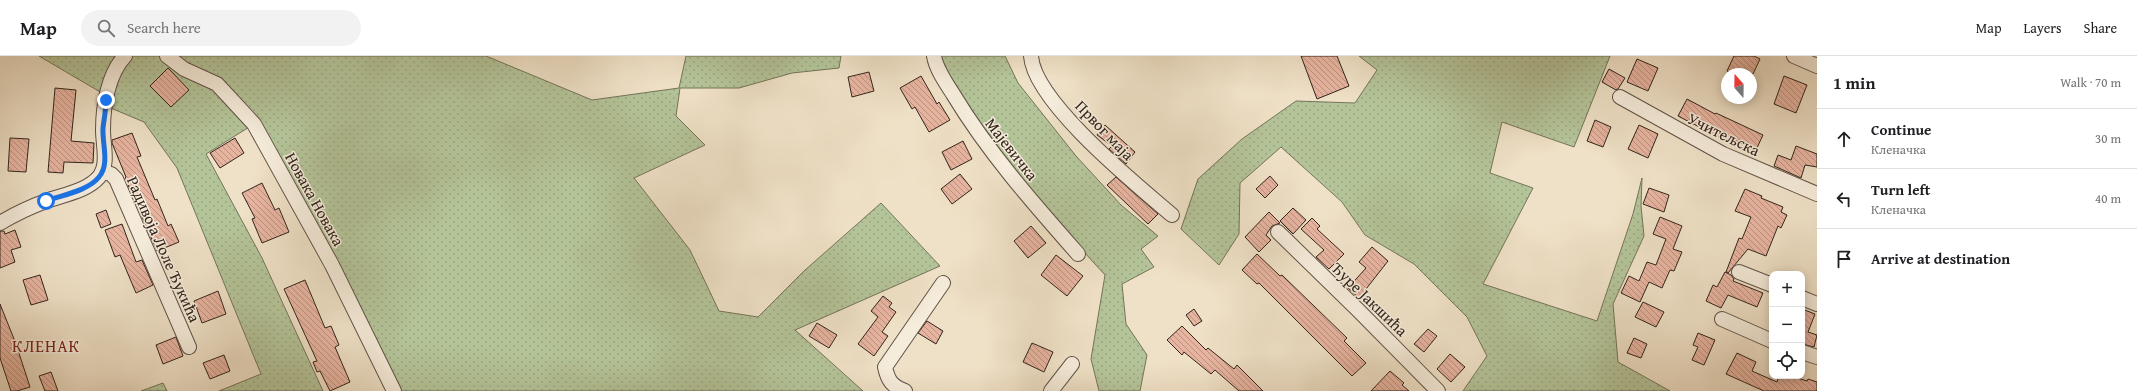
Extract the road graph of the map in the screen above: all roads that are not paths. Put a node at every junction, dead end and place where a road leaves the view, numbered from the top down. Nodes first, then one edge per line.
1 (125, 56) edge
2 (167, 56) edge
3 (934, 56) edge
4 (1032, 56) edge
5 (1794, 56) edge
6 (1817, 66) edge
7 (1620, 98) dead end
8 (102, 172) junction
9 (1817, 194) edge
10 (1172, 215) dead end
11 (0, 223) edge
12 (1278, 232) dead end
13 (1078, 254) dead end
14 (1739, 272) dead end
15 (943, 283) dead end
16 (1769, 285) edge
17 (1805, 299) edge
18 (1817, 304) edge
19 (1722, 319) dead end
20 (1769, 340) edge
21 (189, 346) dead end
22 (1805, 353) edge
23 (1817, 357) edge
24 (1072, 364) dead end
25 (394, 391) edge
26 (905, 391) edge
27 (1051, 391) edge
28 (1438, 391) edge

1 - 8 street
2 - 25 street, Новака Новака
3 - 13 street, Мајевичка
4 - 10 street, Првог маја
5 - 6 street
7 - 9 street, Учитељска
8 - 11 street
8 - 21 street, Радивоја Лоле Ђукића
12 - 28 street, Ђуре Јакшића
14 - 16 street
15 - 26 street
17 - 18 street
19 - 20 street
22 - 23 street
24 - 27 street

